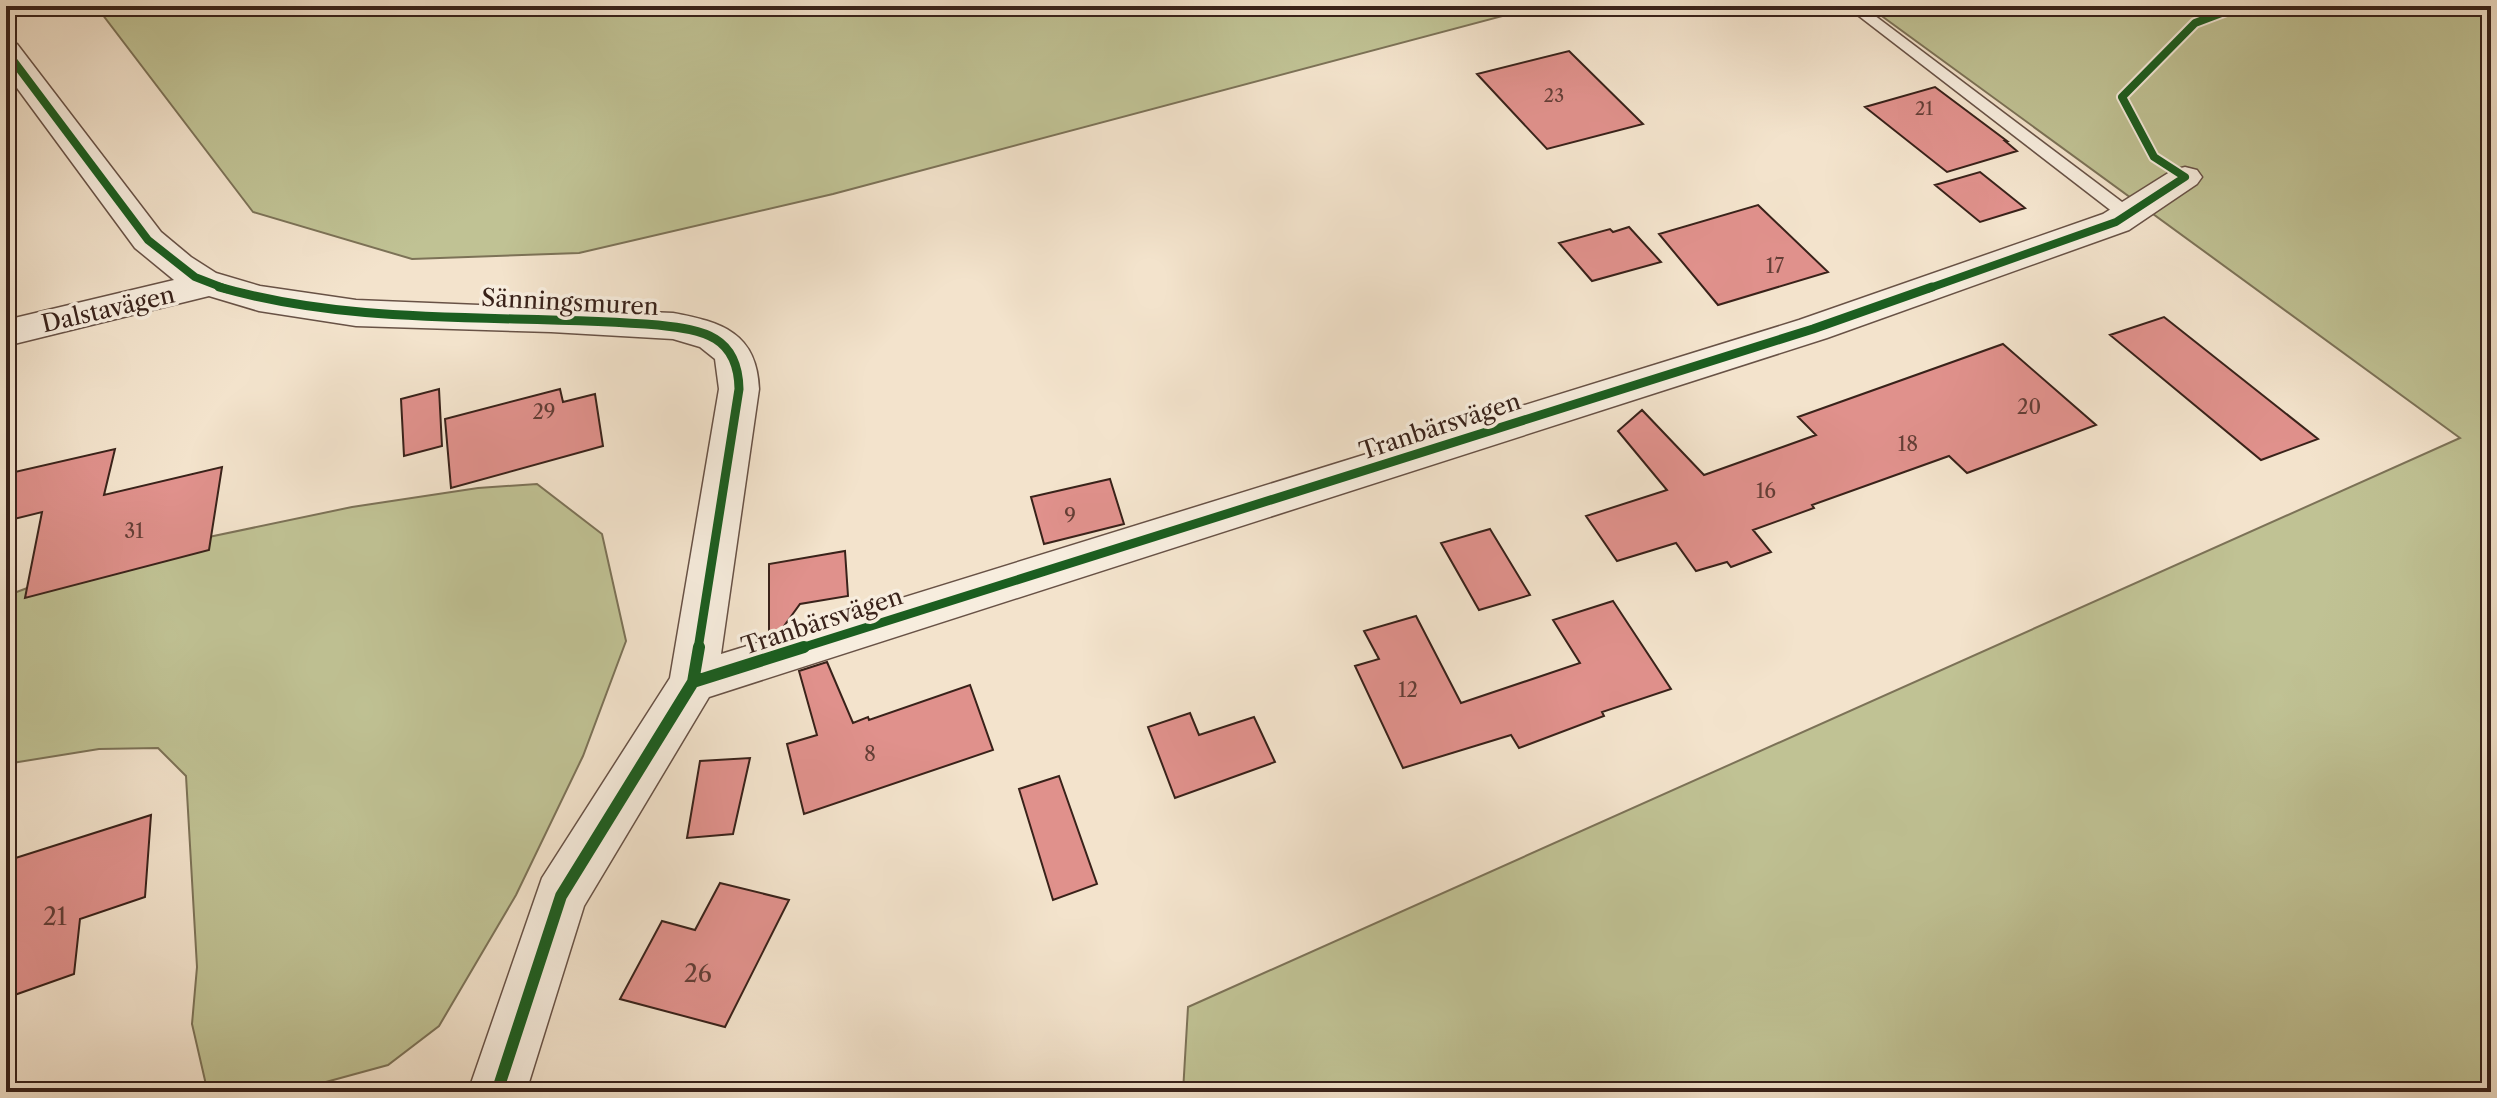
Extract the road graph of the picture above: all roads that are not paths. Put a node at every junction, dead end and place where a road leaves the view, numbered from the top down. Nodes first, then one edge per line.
1 (1853, 6) edge
2 (10, 63) edge
3 (2185, 177) dead end
4 (2128, 215) junction
5 (210, 284) junction
6 (6, 333) edge
7 (693, 682) junction
8 (497, 1092) edge

1 - 4 lane
2 - 5 street, Sänningsmuren
3 - 4 street, Tranbärsvägen
4 - 7 street, Tranbärsvägen
5 - 6 street, Dalstavägen
5 - 7 street, Sänningsmuren
7 - 8 street, Sänningsmuren

